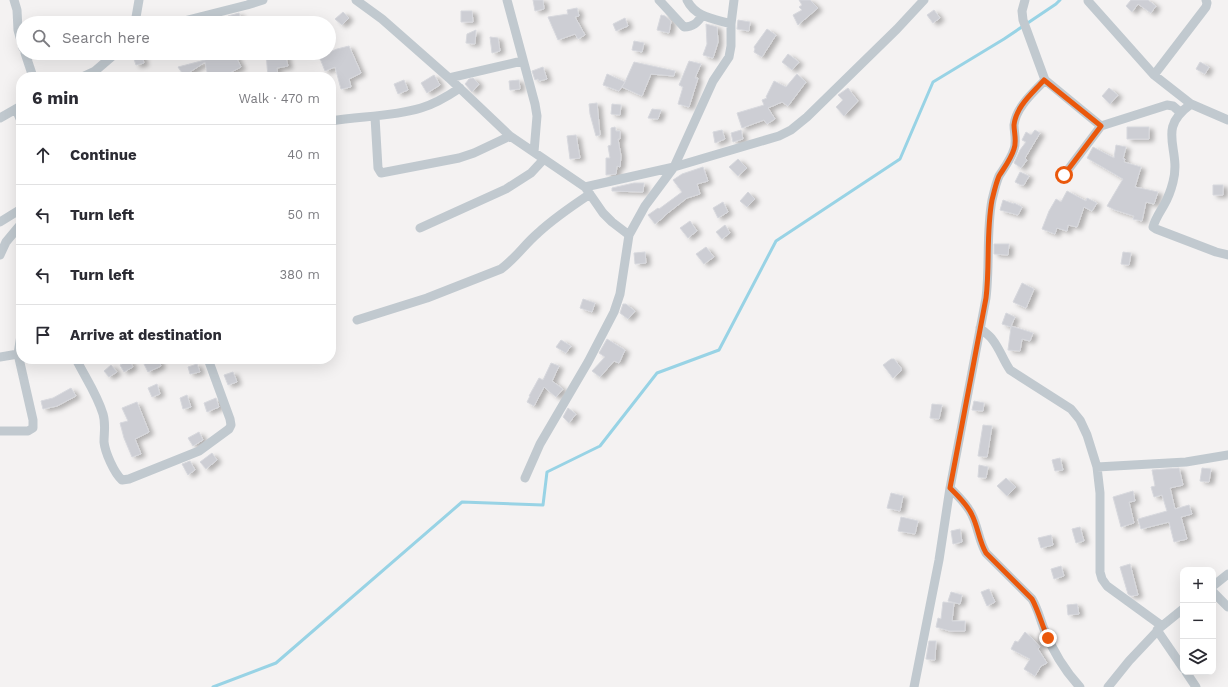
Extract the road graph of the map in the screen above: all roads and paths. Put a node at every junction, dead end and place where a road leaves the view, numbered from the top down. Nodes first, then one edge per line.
1 (14, 0) edge
2 (139, 0) edge
3 (263, 0) edge
4 (356, 0) edge
5 (509, 0) edge
6 (659, 0) edge
7 (687, 0) edge
8 (734, 0) edge
9 (924, 0) edge
10 (1025, 0) edge
11 (1206, 0) edge
12 (1088, 1) dead end
13 (17, 16) edge
14 (136, 16) edge
15 (205, 16) edge
16 (702, 16) junction
17 (730, 24) junction
18 (27, 60) edge
19 (109, 60) edge
20 (522, 61) junction
21 (31, 72) edge
22 (98, 72) edge
23 (1154, 75) junction
24 (449, 78) junction
25 (1044, 80) junction
26 (460, 88) junction
27 (1191, 104) junction
28 (16, 109) edge
29 (1180, 112) junction
30 (374, 117) junction
31 (0, 118) edge
32 (1228, 120) edge
33 (336, 121) edge
34 (1101, 126) junction
35 (510, 136) junction
36 (534, 152) junction
37 (544, 159) junction
38 (674, 167) junction
39 (1064, 175) dead end
40 (587, 190) junction
41 (16, 212) edge
42 (0, 222) edge
43 (420, 228) dead end
44 (16, 230) edge
45 (629, 235) junction
46 (0, 255) edge
47 (1228, 255) edge
48 (357, 320) dead end
49 (980, 328) junction
50 (16, 354) edge
51 (0, 357) edge
52 (20, 364) edge
53 (79, 364) edge
54 (210, 364) edge
55 (0, 431) edge
56 (1228, 455) edge
57 (1097, 467) junction
58 (525, 478) dead end
59 (950, 488) junction
60 (1228, 574) edge
61 (1216, 584) edge
62 (1216, 595) edge
63 (1228, 607) edge
64 (1180, 611) edge
65 (1160, 628) junction
66 (1180, 663) edge
67 (1188, 675) edge
68 (914, 687) edge
69 (1080, 687) edge
70 (1108, 687) edge
71 (1196, 687) edge

1 - 13 street
2 - 14 street
3 - 15 street
4 - 24 street
5 - 20 street
6 - 16 street
7 - 16 street
8 - 17 street
9 - 38 street
10 - 25 street
11 - 23 street
12 - 23 street
16 - 17 street
17 - 38 street
18 - 21 street
19 - 22 street
20 - 24 street
20 - 36 street
23 - 27 street
24 - 26 street
25 - 34 street
25 - 49 street
26 - 30 street
26 - 35 street
27 - 29 street
27 - 32 street
28 - 31 street
29 - 34 street
29 - 47 street
30 - 33 street
30 - 35 street
34 - 39 street
35 - 36 street
36 - 37 street
37 - 40 street
37 - 43 street
38 - 40 street
38 - 45 street
40 - 45 street
40 - 48 street
41 - 42 street
44 - 46 street
45 - 58 street
49 - 57 street
49 - 59 street
50 - 51 street
52 - 55 street
53 - 54 street
56 - 57 street
57 - 65 street
59 - 68 street
59 - 69 street
60 - 61 street
62 - 63 street
64 - 65 street
65 - 66 street
65 - 70 street
67 - 71 street

